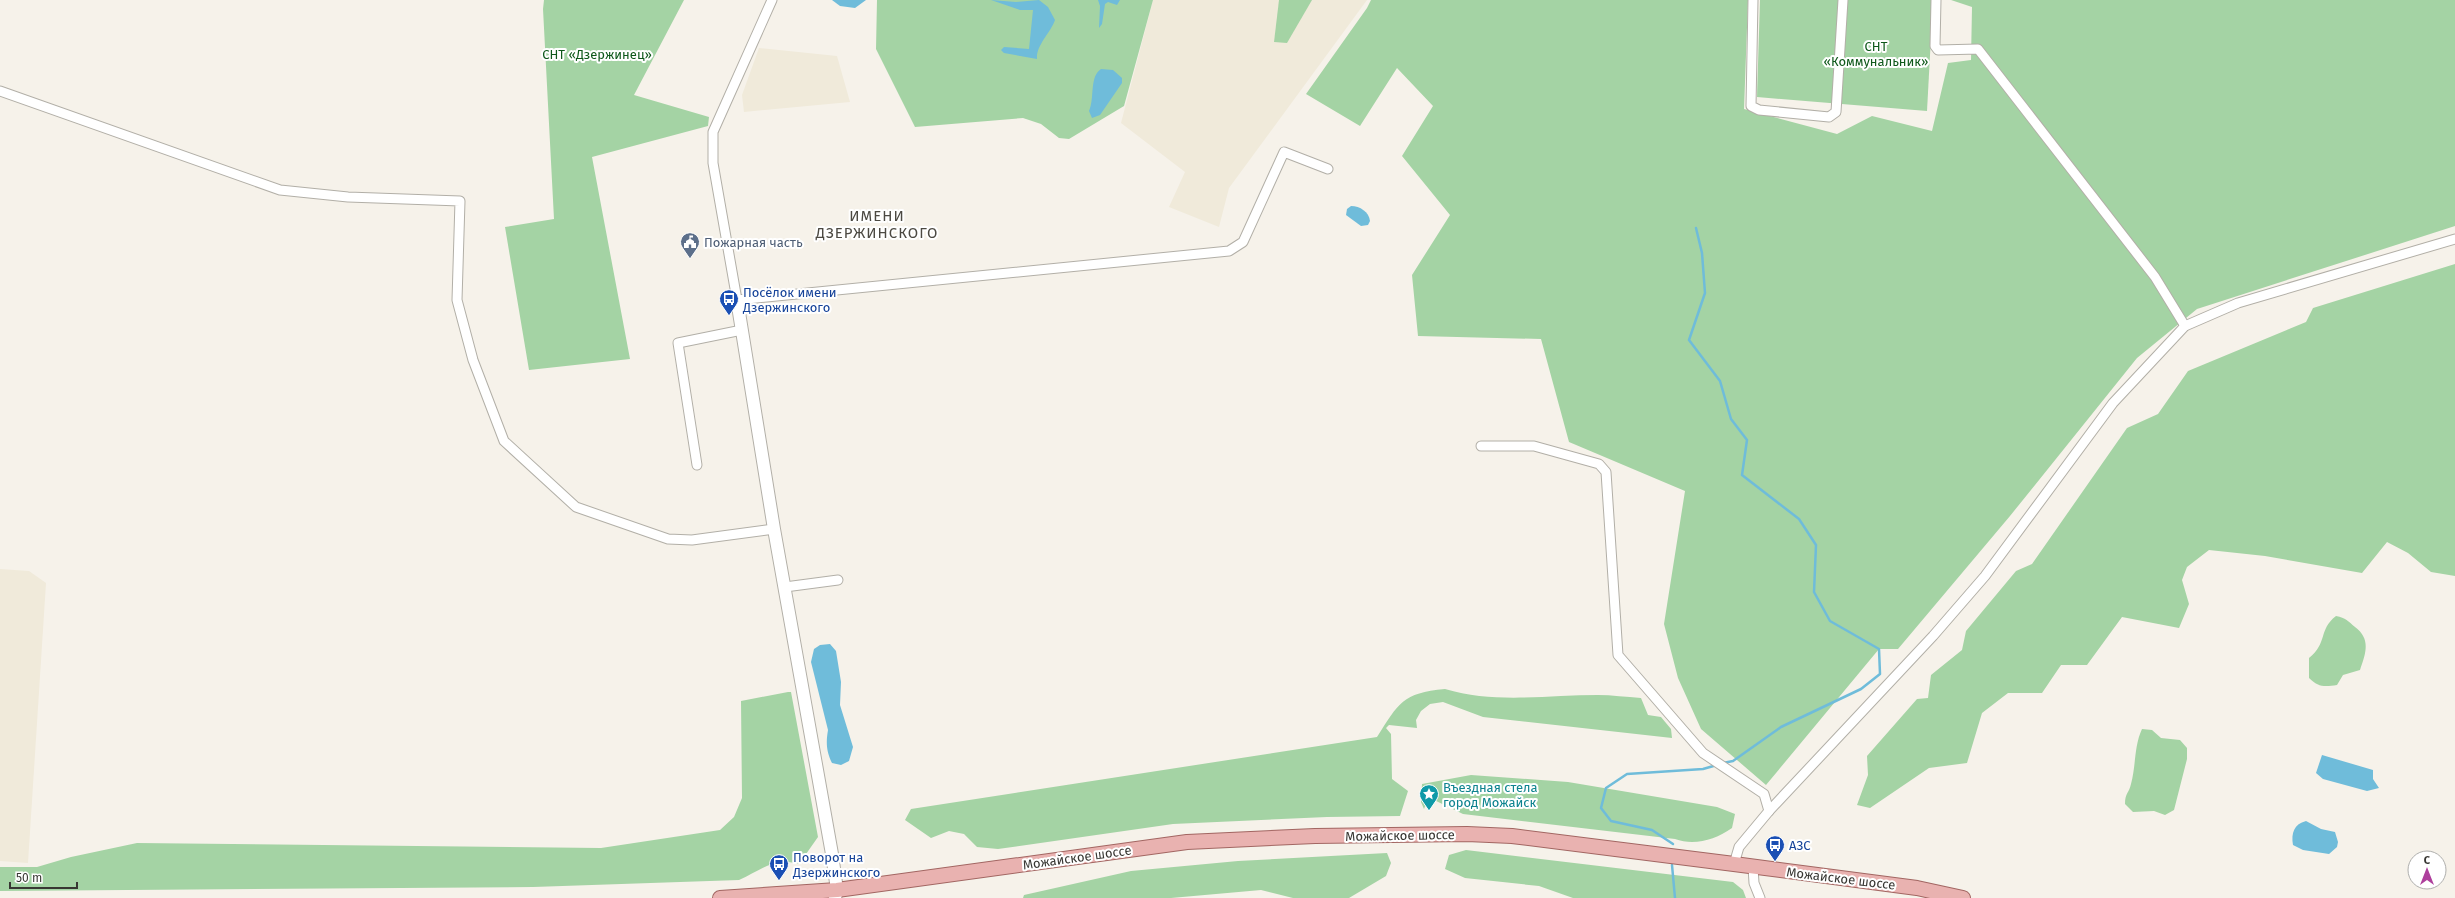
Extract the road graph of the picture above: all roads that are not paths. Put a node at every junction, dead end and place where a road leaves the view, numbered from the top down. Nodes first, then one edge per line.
1 (772, 0) edge
2 (1754, 0) edge
3 (1843, 0) edge
4 (1936, 0) edge
5 (0, 91) edge
6 (1328, 169) dead end
7 (2455, 239) edge
8 (737, 300) junction
9 (2185, 326) junction
10 (742, 330) junction
11 (1481, 446) dead end
12 (697, 465) dead end
13 (774, 529) junction
14 (838, 580) dead end
15 (785, 587) junction
16 (1769, 811) junction
17 (1734, 864) junction
18 (1753, 867) junction
19 (836, 894) edge
20 (720, 898) edge
21 (1760, 898) edge
22 (1963, 898) edge

1 - 8 street
2 - 3 street
4 - 9 street
5 - 13 street
6 - 8 street
7 - 9 street
8 - 10 street
9 - 16 street
10 - 12 street
10 - 13 street
11 - 16 street
13 - 15 street
14 - 15 street
15 - 19 street
16 - 17 street
17 - 18 main road, Можайское шоссе
17 - 19 main road, Можайское шоссе
18 - 21 street
18 - 22 main road, Можайское шоссе
19 - 20 main road, Можайское шоссе

